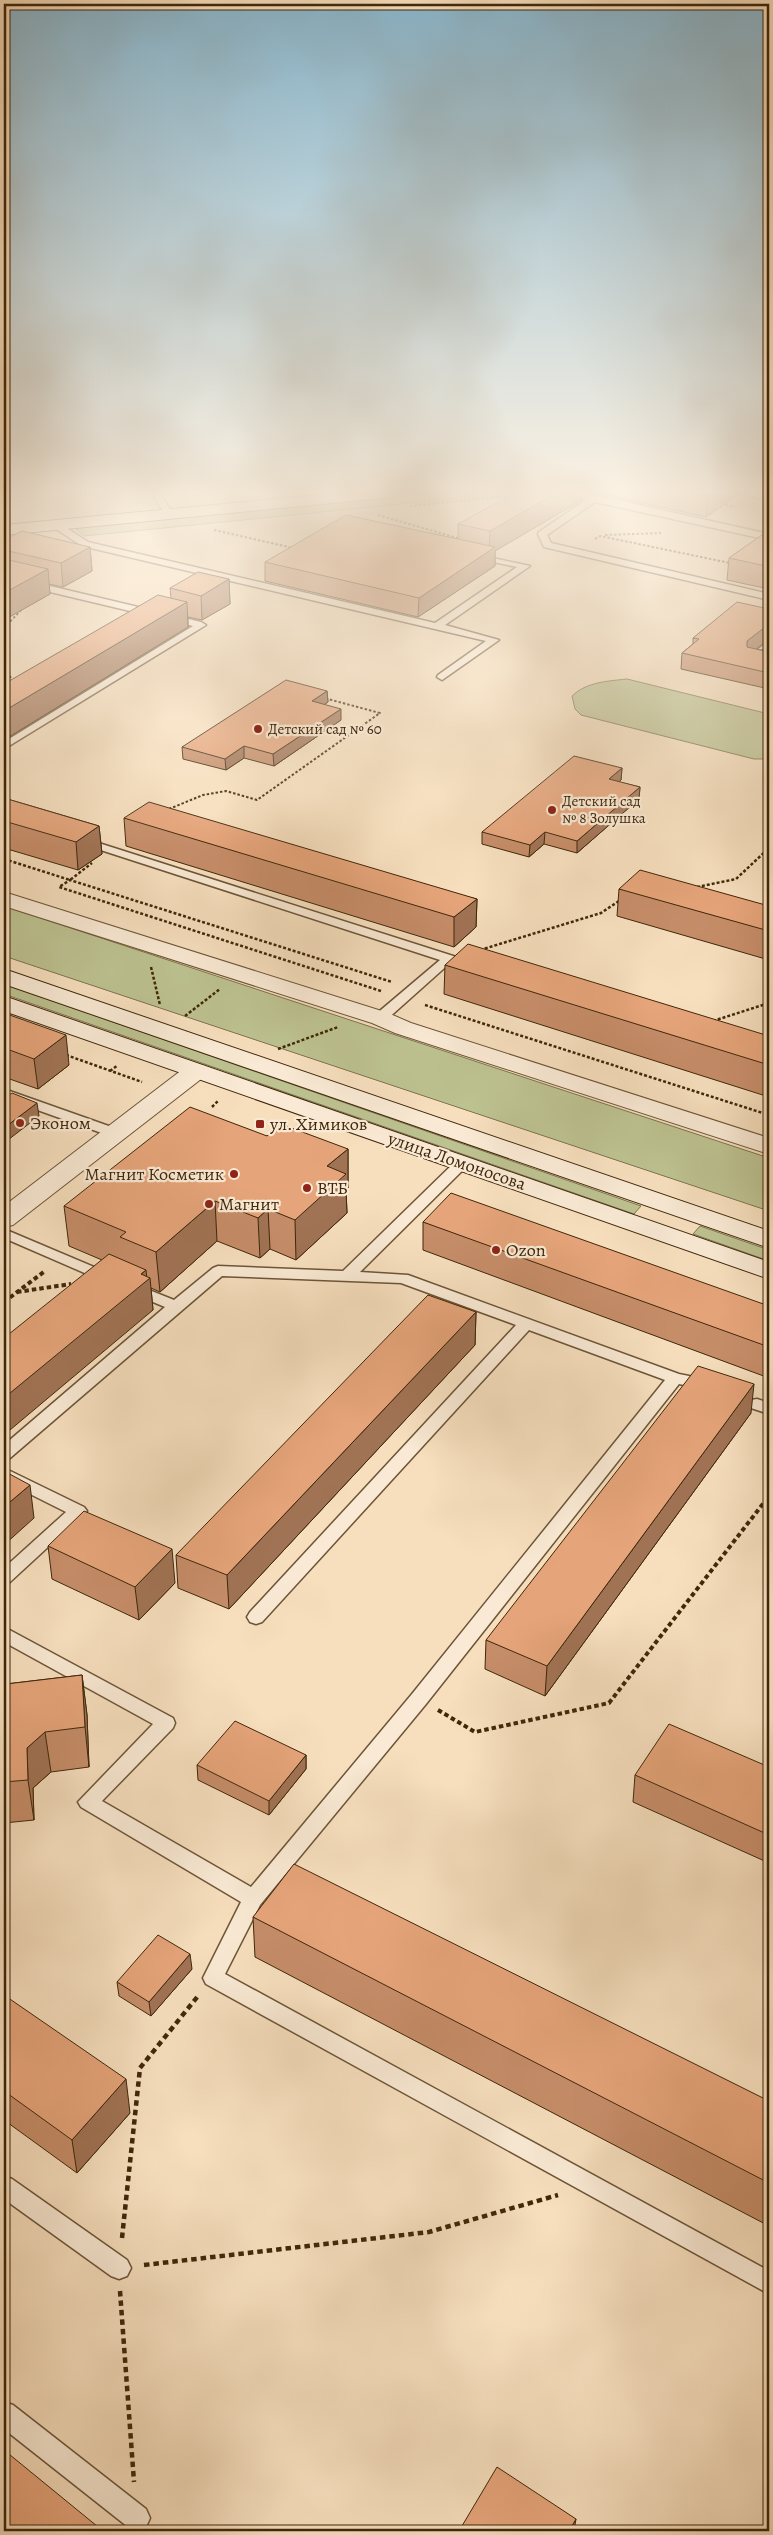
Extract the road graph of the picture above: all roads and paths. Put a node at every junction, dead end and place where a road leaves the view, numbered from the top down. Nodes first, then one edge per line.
1 (22, 610) edge
2 (139, 610) edge
3 (369, 610) edge
4 (459, 610) edge
5 (436, 626) junction
6 (4, 628) edge
7 (769, 644) edge
8 (4, 654) edge
9 (769, 664) edge
10 (442, 677) dead end
11 (4, 684) edge
12 (322, 698) edge
13 (4, 746) edge
14 (168, 810) edge
15 (75, 838) edge
16 (769, 848) edge
17 (110, 850) junction
18 (4, 859) edge
19 (70, 880) junction
20 (692, 888) edge
21 (629, 894) edge
22 (4, 899) edge
23 (448, 959) junction
24 (477, 968) edge
25 (4, 976) edge
26 (413, 989) junction
27 (389, 994) dead end
28 (769, 1002) edge
29 (4, 1003) edge
30 (418, 1003) dead end
31 (377, 1017) junction
32 (705, 1024) edge
33 (57, 1052) edge
34 (260, 1064) junction
35 (196, 1071) junction
36 (144, 1083) dead end
37 (237, 1085) junction
38 (4, 1093) edge
39 (212, 1107) dead end
40 (769, 1115) edge
41 (116, 1134) junction
42 (769, 1146) edge
43 (462, 1163) junction
44 (677, 1208) junction
45 (4, 1219) edge
46 (657, 1231) junction
47 (4, 1233) edge
48 (769, 1240) edge
49 (62, 1258) junction
50 (769, 1271) edge
51 (347, 1276) junction
52 (108, 1278) junction
53 (17, 1292) junction
54 (4, 1302) edge
55 (176, 1306) junction
56 (526, 1323) junction
57 (676, 1378) junction
58 (703, 1384) edge
59 (4, 1454) edge
60 (4, 1474) edge
61 (769, 1496) edge
62 (78, 1511) junction
63 (95, 1519) edge
64 (4, 1578) edge
65 (256, 1617) dead end
66 (4, 1634) edge
67 (419, 1699) junction
68 (253, 1899) junction
69 (213, 1978) junction
70 (591, 2185) junction
71 (4, 2186) edge
72 (118, 2268) junction
73 (769, 2283) edge
74 (4, 2414) edge
75 (137, 2518) joint

1 - 6 path
2 - 13 lane
3 - 5 lane
4 - 5 lane
5 - 10 lane
7 - 9 lane
8 - 11 path
12 - 14 path
15 - 17 lane
16 - 20 path
17 - 19 path
17 - 23 lane
18 - 19 path
19 - 26 path
19 - 27 path
21 - 23 path
22 - 31 street
23 - 24 lane
23 - 26 lane
25 - 34 street, улица Ломоносова
26 - 31 lane
28 - 32 path
29 - 35 street, улица Ломоносова
30 - 40 path
31 - 34 path
31 - 42 street
33 - 36 path
34 - 44 street, улица Ломоносова
35 - 37 street, улица Ломоносова
35 - 41 street
37 - 39 path
37 - 43 street, улица Ломоносова
38 - 41 lane
41 - 45 street
43 - 46 street, улица Ломоносова
43 - 51 lane
44 - 46 street
44 - 48 street, улица Ломоносова
46 - 50 street, улица Ломоносова
47 - 49 lane
49 - 52 lane
49 - 53 path
51 - 55 lane
51 - 56 lane
52 - 53 path
52 - 55 lane
53 - 54 path
55 - 59 lane
56 - 57 lane
56 - 65 lane
57 - 58 lane
57 - 67 lane
60 - 62 lane
61 - 67 path
62 - 63 lane
62 - 64 lane
66 - 68 lane
67 - 68 lane
68 - 69 lane
69 - 70 lane
69 - 72 path
70 - 72 path
70 - 73 lane
71 - 72 lane
72 - 75 path
74 - 75 lane

